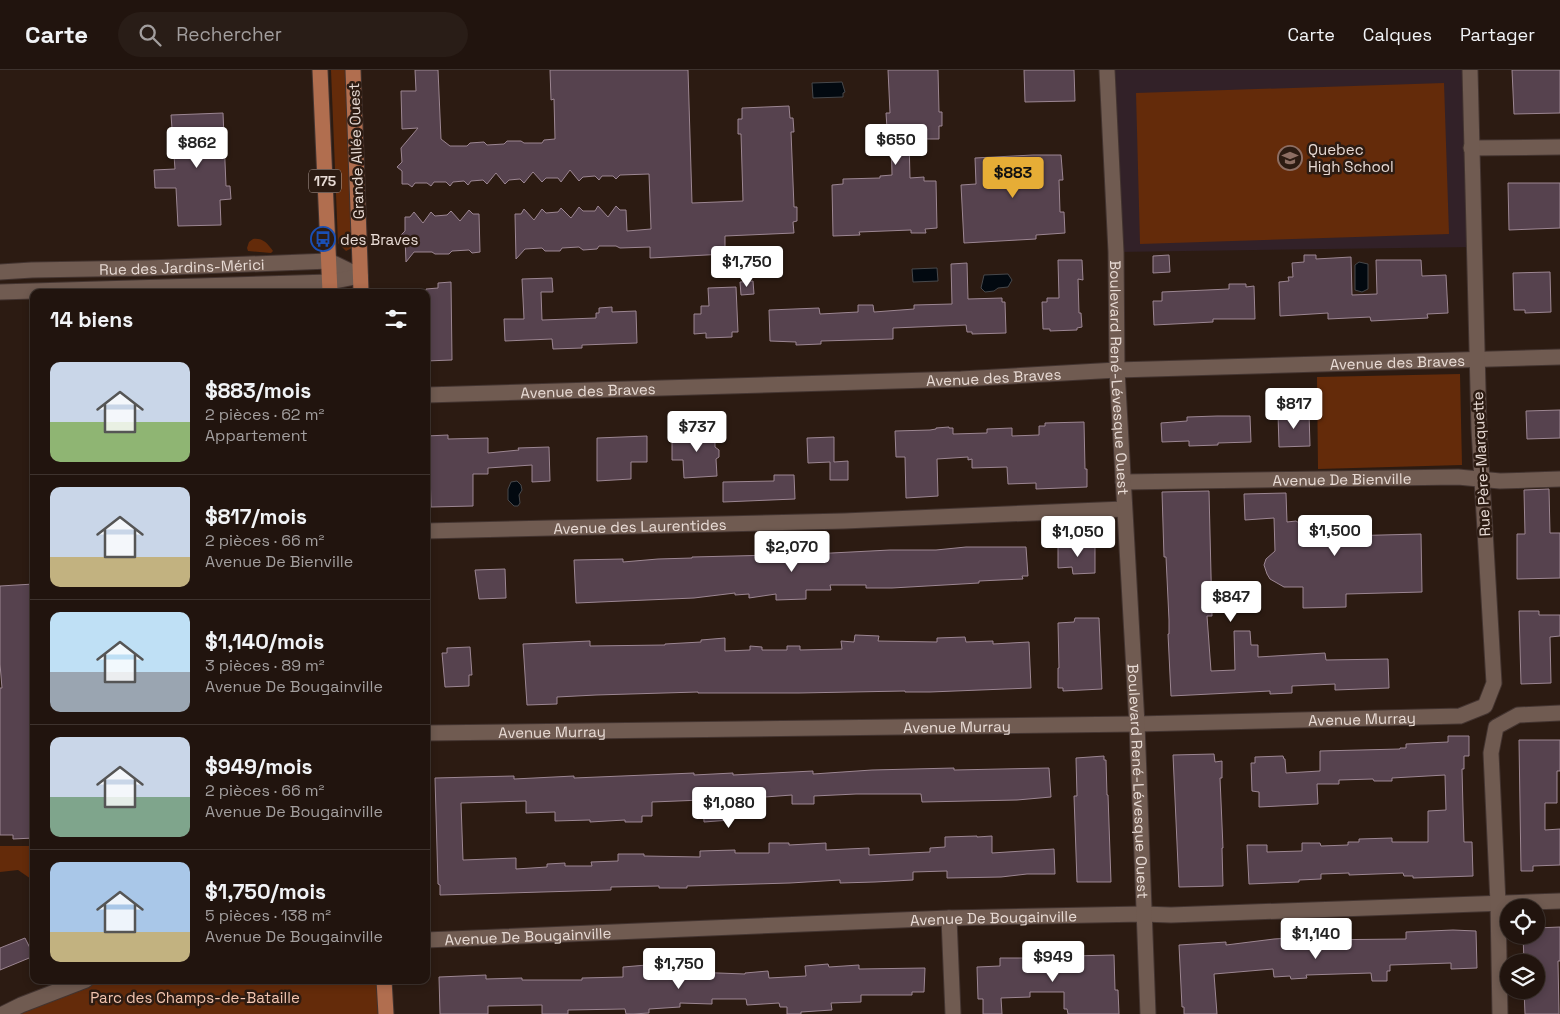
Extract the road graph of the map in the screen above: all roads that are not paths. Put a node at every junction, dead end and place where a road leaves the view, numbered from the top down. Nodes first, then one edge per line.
1 (320, 70) edge
2 (353, 70) edge
3 (1106, 70) edge
4 (1470, 70) edge
5 (1560, 147) edge
6 (1471, 148) junction
7 (328, 261) junction
8 (0, 272) edge
9 (360, 276) junction
10 (330, 287) edge
11 (198, 289) edge
12 (362, 289) edge
13 (0, 292) edge
14 (30, 292) edge
15 (1560, 357) edge
16 (1477, 360) junction
17 (1117, 370) junction
18 (430, 395) edge
19 (1481, 479) junction
20 (1560, 479) edge
21 (1122, 482) junction
22 (1124, 509) junction
23 (430, 531) edge
24 (1485, 706) joint
25 (1560, 713) edge
26 (1136, 724) junction
27 (430, 733) edge
28 (1560, 900) edge
29 (1498, 903) junction
30 (1143, 914) junction
31 (949, 918) junction
32 (430, 940) edge
33 (76, 984) edge
34 (384, 984) edge
35 (3, 1014) edge
36 (386, 1014) edge
37 (953, 1014) edge
38 (1148, 1014) edge
39 (1500, 1014) edge

1 - 7 main road, 175
2 - 9 main road, Grande Allée Ouest / 175
3 - 17 street, Boulevard René-Lévesque Ouest
4 - 6 street, Rue Père-Marquette
5 - 6 street
6 - 16 street, Rue Père-Marquette
7 - 8 street, Rue des Jardins-Mérici
7 - 9 street, Rue des Jardins-Mérici
7 - 10 main road, 175
9 - 10 street, Rue des Jardins-Mérici
9 - 12 main road, Grande Allée Ouest / 175
10 - 11 street, Rue des Jardins-Mérici
13 - 14 street, Rue des Jardins-Mérici
15 - 16 street, Avenue des Braves
16 - 17 street, Avenue des Braves
16 - 19 street, Rue Père-Marquette
17 - 18 street, Avenue des Braves
17 - 21 street, Boulevard René-Lévesque Ouest
19 - 20 street, Avenue De Bienville
19 - 21 street, Avenue De Bienville
19 - 24 street, Rue Père-Marquette
21 - 22 street, Boulevard René-Lévesque Ouest
22 - 23 street, Avenue des Laurentides
22 - 26 street, Boulevard René-Lévesque Ouest
24 - 26 street, Avenue Murray
25 - 29 street
26 - 27 street, Avenue Murray
26 - 30 street, Boulevard René-Lévesque Ouest
28 - 29 street, Avenue De Bougainville
29 - 30 street, Avenue De Bougainville
29 - 39 street
30 - 31 street, Avenue De Bougainville
30 - 38 street, Boulevard René-Lévesque Ouest
31 - 32 street, Avenue De Bougainville
31 - 37 street
33 - 35 street
34 - 36 main road

